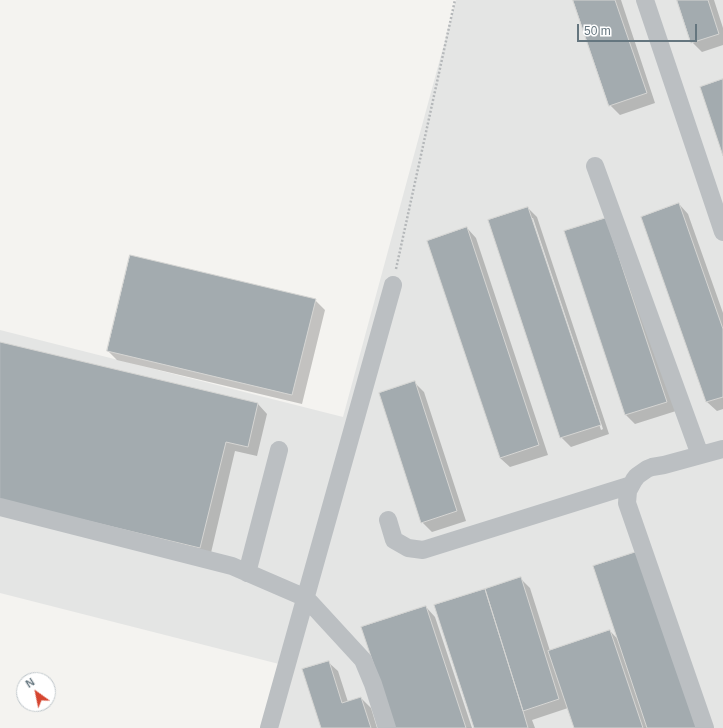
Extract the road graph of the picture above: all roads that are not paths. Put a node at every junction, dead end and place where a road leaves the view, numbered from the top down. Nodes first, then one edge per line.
1 (645, 0) edge
2 (595, 166) dead end
3 (723, 232) edge
4 (393, 285) road end
5 (723, 449) edge
6 (279, 450) dead end
7 (700, 455) junction
8 (631, 486) junction
9 (0, 507) edge
10 (388, 520) dead end
11 (247, 573) junction
12 (306, 598) junction
13 (269, 728) edge
14 (387, 728) edge
15 (705, 728) edge

1 - 3 lane
2 - 7 lane
4 - 12 lane
5 - 7 lane
6 - 11 lane
7 - 8 lane
8 - 10 lane
8 - 15 lane
9 - 11 lane
11 - 12 lane
12 - 13 lane
12 - 14 lane

